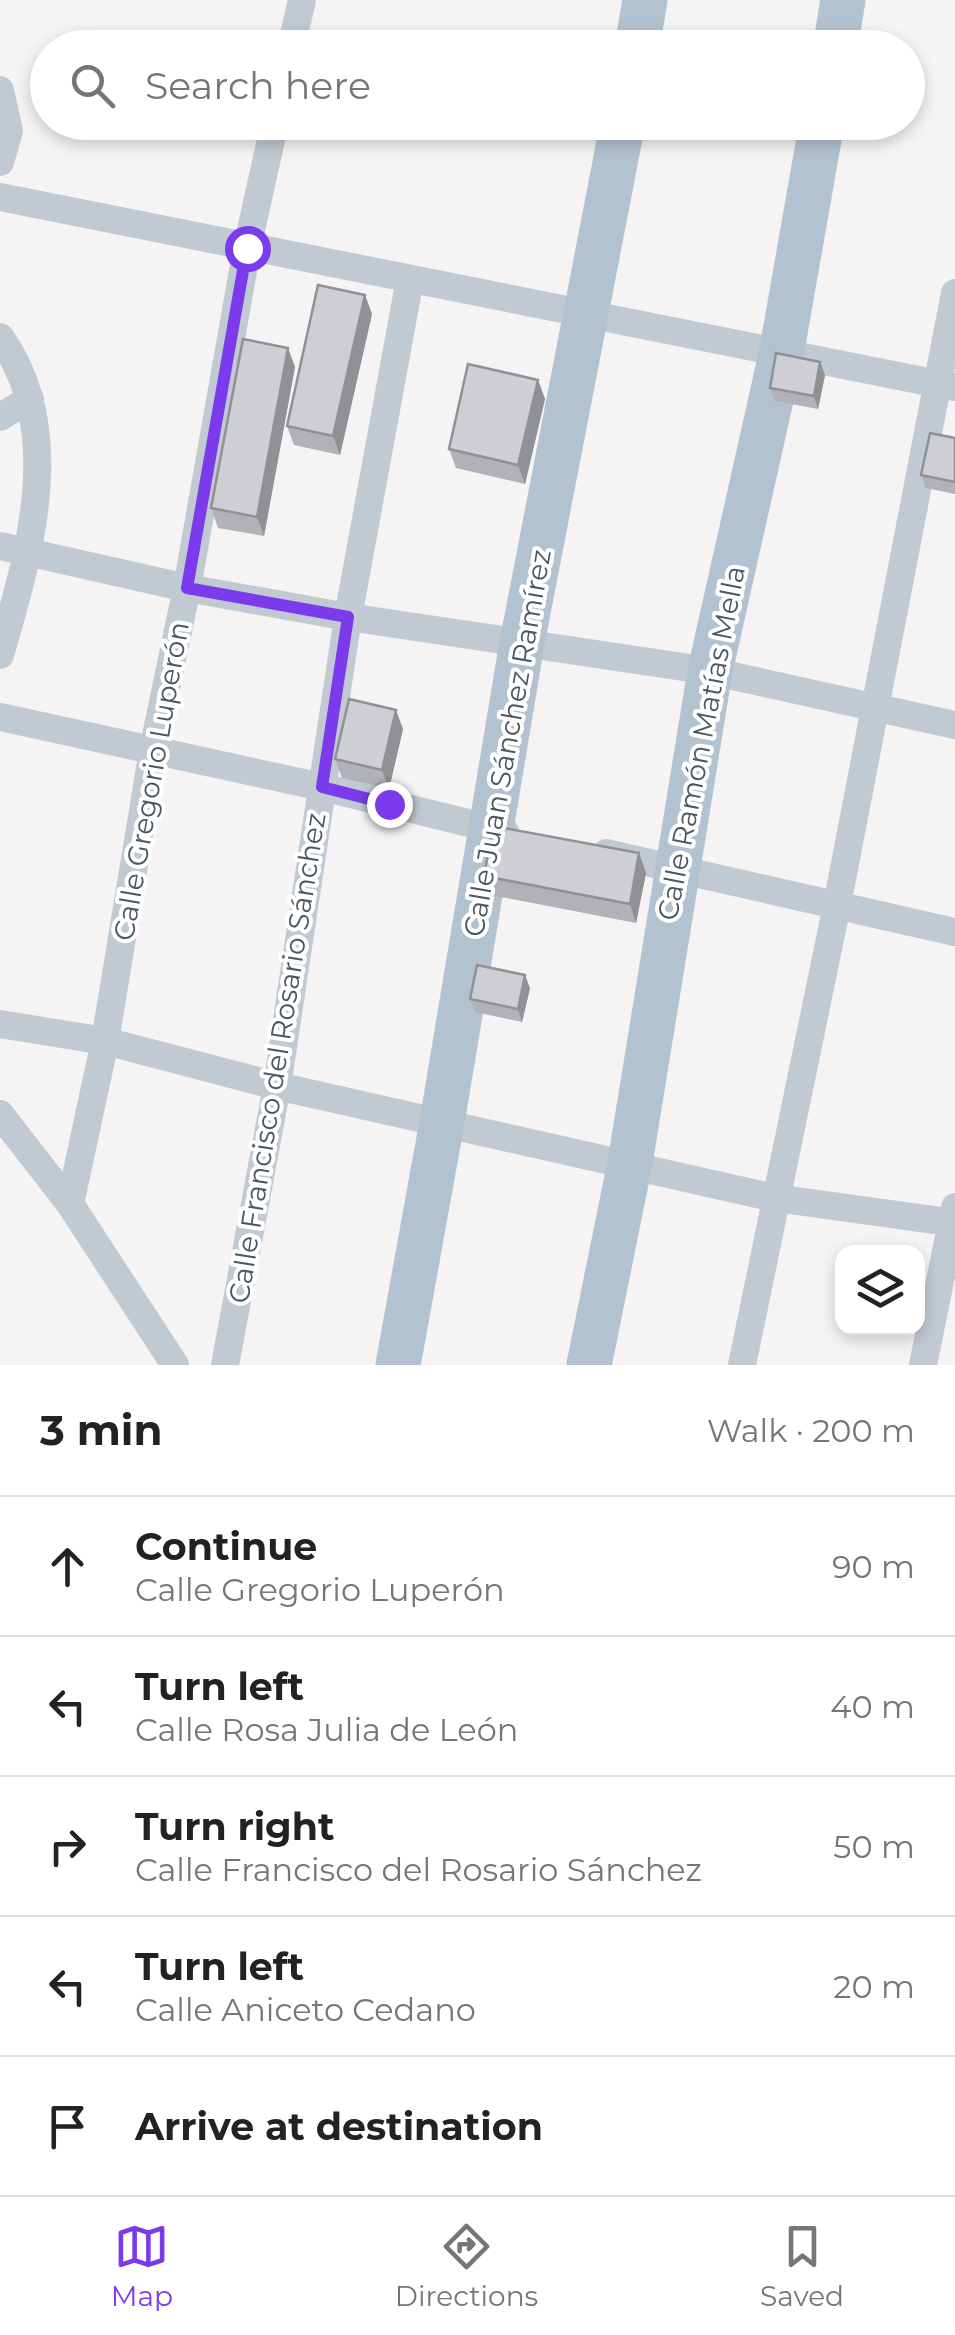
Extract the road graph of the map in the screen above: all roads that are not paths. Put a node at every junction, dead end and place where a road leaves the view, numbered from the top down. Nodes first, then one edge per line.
1 (302, 0) edge
2 (645, 0) edge
3 (843, 0) edge
4 (295, 30) edge
5 (639, 30) edge
6 (838, 30) edge
7 (0, 90) edge
8 (271, 140) edge
9 (620, 140) edge
10 (819, 140) edge
11 (0, 162) edge
12 (0, 197) edge
13 (247, 248) junction
14 (410, 279) junction
15 (955, 293) edge
16 (588, 312) junction
17 (0, 338) edge
18 (781, 355) junction
19 (947, 386) edge
20 (30, 399) junction
21 (0, 417) edge
22 (0, 546) edge
23 (30, 552) junction
24 (187, 588) junction
25 (348, 617) junction
26 (522, 643) junction
27 (0, 655) edge
28 (710, 671) junction
29 (873, 706) junction
30 (0, 717) edge
31 (955, 725) edge
32 (153, 750) junction
33 (322, 787) junction
34 (508, 833) junction
35 (582, 848) edge
36 (676, 868) junction
37 (837, 905) junction
38 (955, 932) edge
39 (0, 1024) edge
40 (104, 1041) junction
41 (278, 1086) junction
42 (0, 1114) edge
43 (442, 1122) junction
44 (630, 1163) junction
45 (775, 1198) junction
46 (70, 1204) junction
47 (954, 1218) edge
48 (176, 1365) edge
49 (224, 1365) edge
50 (398, 1365) edge
51 (589, 1365) edge
52 (742, 1365) edge
53 (924, 1365) edge

1 - 4 street
2 - 5 main road
3 - 6 main road
7 - 11 street
8 - 13 street, Calle Gregorio Luperón
9 - 16 main road, Calle Juan Sánchez Ramírez
10 - 18 main road, Calle Ramón Matías Mella
12 - 13 street
13 - 14 street
13 - 24 street, Calle Gregorio Luperón
14 - 16 street
14 - 25 street, Calle Francisco del Rosario Sánchez
15 - 19 street
16 - 18 street
16 - 26 main road, Calle Juan Sánchez Ramírez
17 - 20 street
18 - 19 street
18 - 28 main road, Calle Ramón Matías Mella
19 - 29 street
20 - 21 street
20 - 23 street
22 - 23 street
23 - 24 street
23 - 27 street
24 - 25 street
24 - 32 street, Calle Gregorio Luperón
25 - 26 street
25 - 33 street, Calle Francisco del Rosario Sánchez
26 - 28 street
26 - 34 main road, Calle Juan Sánchez Ramírez
28 - 29 street
28 - 36 main road, Calle Ramón Matías Mella
29 - 31 street
29 - 37 street
30 - 32 street
32 - 33 street
32 - 40 street, Calle Gregorio Luperón
33 - 34 street
33 - 41 street, Calle Francisco del Rosario Sánchez
34 - 43 main road, Calle Juan Sánchez Ramírez
35 - 36 street
36 - 37 street
36 - 44 main road, Calle Ramón Matías Mella
37 - 38 street
37 - 45 street
39 - 40 street
40 - 41 street
40 - 46 street, Calle Gregorio Luperón
41 - 43 street
41 - 49 street, Calle Francisco del Rosario Sánchez
42 - 46 street
43 - 44 street
43 - 50 main road, Calle Juan Sánchez Ramírez
44 - 45 street
44 - 51 main road, Calle Ramón Matías Mella
45 - 47 street
45 - 52 street
46 - 48 street
47 - 53 street

